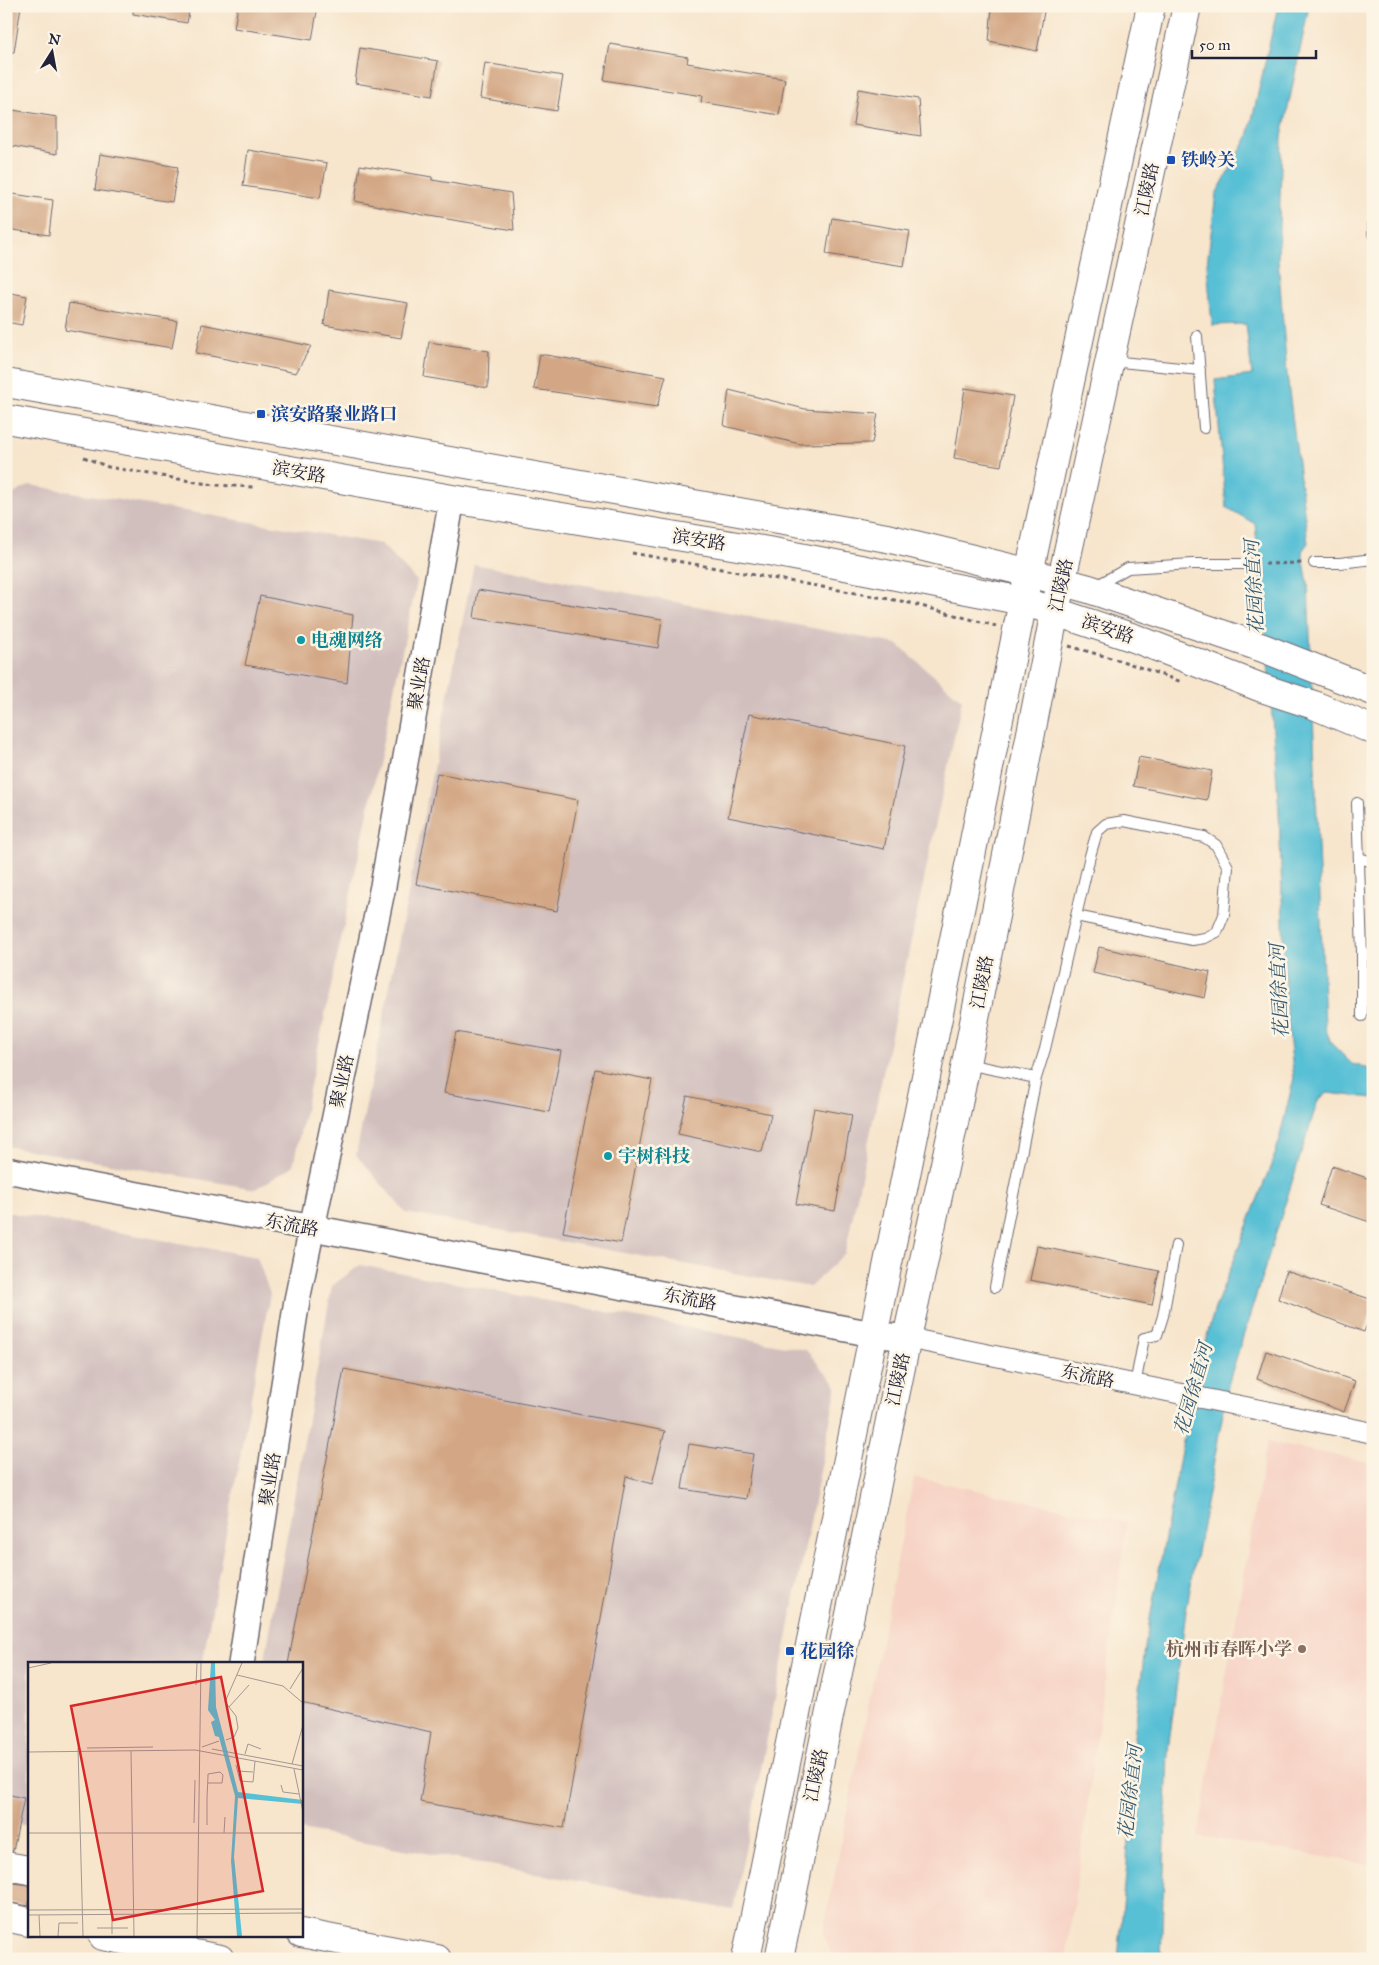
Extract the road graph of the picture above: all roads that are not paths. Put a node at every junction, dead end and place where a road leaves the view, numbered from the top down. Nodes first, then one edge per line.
1 (1151, 6) edge
2 (1187, 6) edge
3 (1373, 224) edge
4 (1373, 234) edge
5 (1197, 336) dead end
6 (1109, 361) junction
7 (1200, 370) junction
8 (6, 384) edge
9 (6, 419) edge
10 (1204, 428) dead end
11 (452, 499) junction
12 (1373, 559) edge
13 (1314, 563) road end
14 (1253, 564) road end
15 (1030, 573) junction
16 (1061, 582) junction
17 (1089, 589) junction
18 (1023, 601) junction
19 (1055, 611) junction
20 (1373, 691) edge
21 (1373, 730) edge
22 (1358, 803) dead end
23 (1359, 858) junction
24 (1373, 862) edge
25 (1076, 916) junction
26 (1362, 953) junction
27 (1373, 956) edge
28 (1362, 1016) dead end
29 (966, 1064) junction
30 (1036, 1078) junction
31 (6, 1170) edge
32 (313, 1229) junction
33 (1176, 1245) dead end
34 (995, 1287) dead end
35 (873, 1334) junction
36 (907, 1338) junction
37 (1135, 1385) junction
38 (1373, 1433) edge
39 (241, 1662) edge
40 (6, 1866) edge
41 (28, 1870) edge
42 (6, 1917) edge
43 (28, 1922) edge
44 (302, 1934) edge
45 (115, 1938) edge
46 (202, 1952) edge
47 (437, 1959) edge
48 (746, 1959) edge
49 (779, 1959) edge

1 - 15 main road, 江陵路
2 - 6 main road, 江陵路
3 - 4 lane
5 - 7 lane
6 - 7 lane
6 - 16 main road, 江陵路
7 - 10 lane
8 - 15 main road, 滨安路
9 - 11 main road, 滨安路
11 - 18 main road, 滨安路
11 - 32 street, 聚业路
12 - 13 lane
14 - 17 lane
15 - 16 main road, 滨安路
15 - 18 main road, 江陵路
16 - 17 main road, 滨安路
16 - 19 main road, 江陵路
17 - 20 main road, 滨安路
18 - 19 main road, 滨安路
18 - 35 main road, 江陵路
19 - 21 main road, 滨安路
19 - 29 main road, 江陵路
22 - 23 lane
23 - 24 lane
23 - 26 lane
25 - 25 lane
25 - 30 lane
26 - 27 lane
26 - 28 lane
29 - 30 lane
29 - 36 main road, 江陵路
30 - 34 lane
31 - 32 street, 东流路
32 - 35 street, 东流路
32 - 39 street, 聚业路
33 - 37 lane
35 - 36 street, 东流路
35 - 48 main road, 江陵路
36 - 37 street, 东流路
36 - 49 main road, 江陵路
37 - 38 street, 东流路
40 - 41 main road
42 - 43 main road
44 - 47 main road
45 - 46 main road

